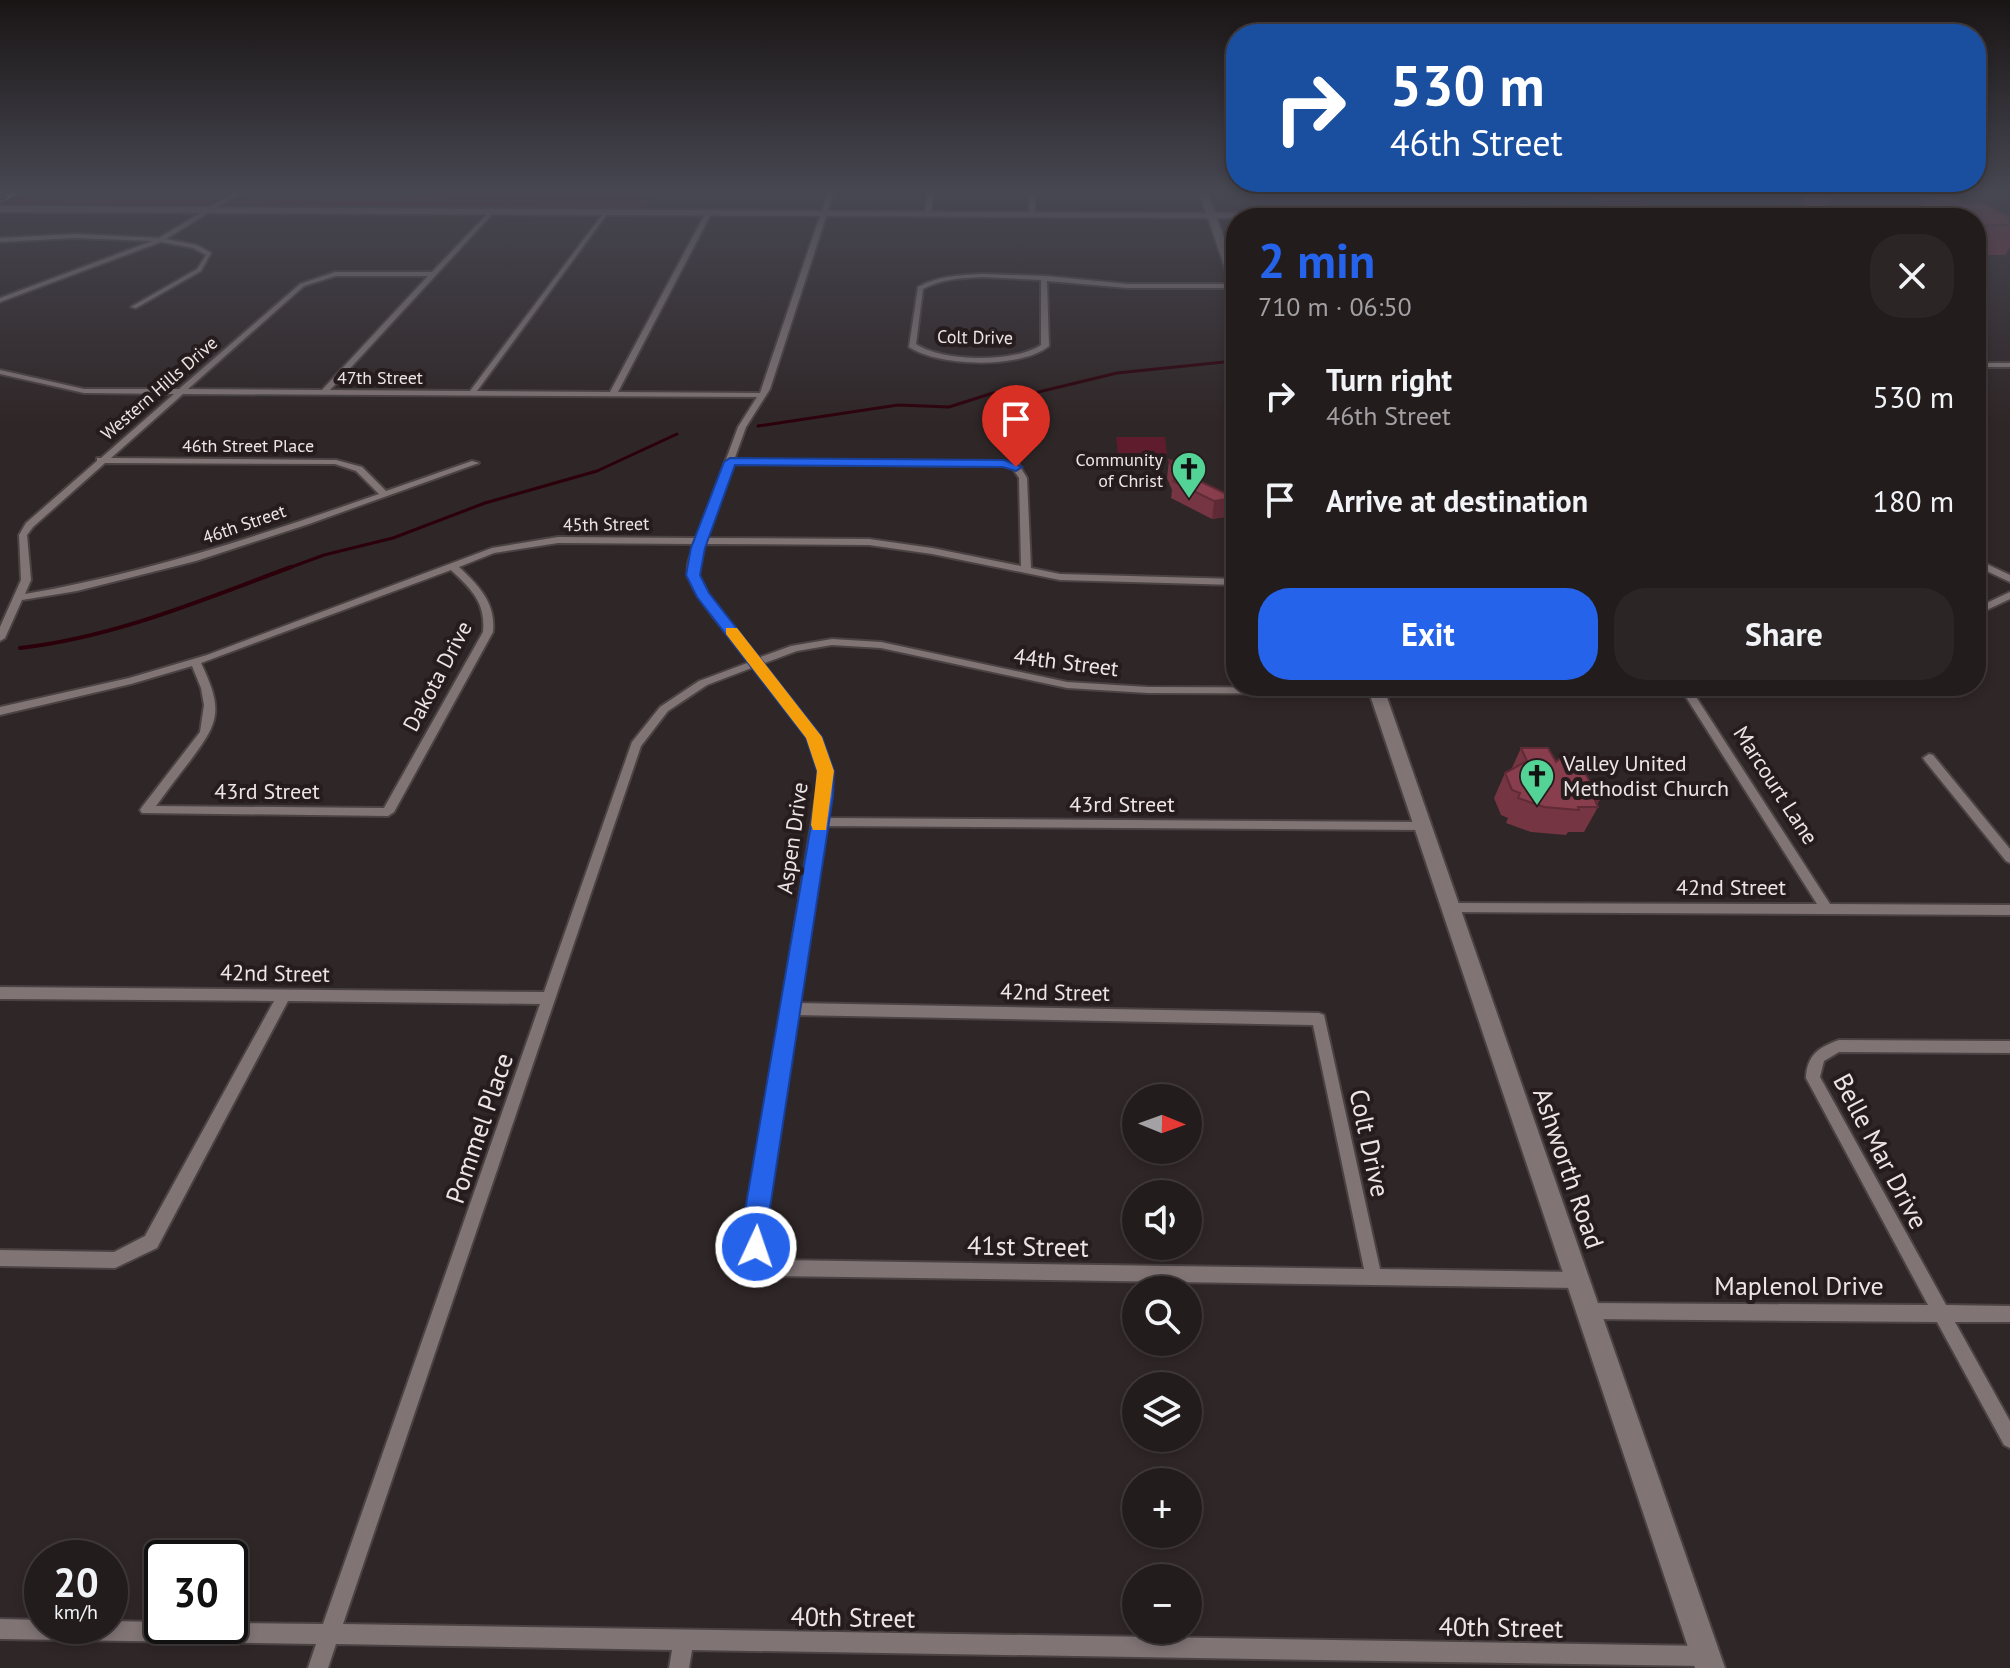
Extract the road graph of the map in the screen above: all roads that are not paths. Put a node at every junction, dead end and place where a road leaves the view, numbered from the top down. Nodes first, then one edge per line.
1 (80, 270) edge
2 (199, 270) edge
3 (437, 270) edge
4 (563, 270) edge
5 (679, 270) edge
6 (804, 270) edge
7 (433, 274) junction
8 (1046, 278) junction
9 (1226, 286) edge
10 (0, 300) edge
11 (134, 307) dead end
12 (1986, 365) edge
13 (2010, 365) edge
14 (0, 372) edge
15 (177, 392) junction
16 (323, 393) junction
17 (472, 393) junction
18 (613, 394) junction
19 (762, 395) junction
20 (100, 460) junction
21 (730, 462) junction
22 (475, 463) dead end
23 (384, 494) junction
24 (701, 539) junction
25 (453, 566) junction
26 (1986, 567) edge
27 (1026, 571) junction
28 (2010, 579) edge
29 (1226, 582) edge
30 (2010, 595) edge
31 (18, 598) junction
32 (1986, 607) edge
33 (0, 636) edge
34 (195, 662) junction
35 (757, 663) junction
36 (1226, 690) edge
37 (1378, 696) edge
38 (1690, 696) edge
39 (0, 711) edge
40 (1929, 758) dead end
41 (388, 812) joint
42 (820, 822) junction
43 (1423, 826) junction
44 (2010, 858) edge
45 (1451, 908) junction
46 (1827, 910) junction
47 (2010, 910) edge
48 (0, 993) edge
49 (284, 996) junction
50 (549, 998) junction
51 (790, 1009) junction
52 (1319, 1019) joint
53 (2010, 1047) edge
54 (756, 1220) joint
55 (0, 1258) edge
56 (1374, 1277) junction
57 (1578, 1280) junction
58 (1588, 1311) junction
59 (1941, 1312) junction
60 (2010, 1314) edge
61 (2010, 1439) edge
62 (0, 1629) edge
63 (330, 1634) junction
64 (684, 1641) junction
65 (1708, 1662) edge
66 (318, 1668) edge
67 (679, 1668) edge

1 - 10 street
2 - 11 street
3 - 7 street
4 - 17 street
5 - 18 street
6 - 19 street, Aspen Drive
7 - 15 street, Western Hills Drive
7 - 16 street
8 - 8 street, Colt Drive
8 - 9 street
12 - 13 street
14 - 15 street, 47th Street
15 - 16 street, 47th Street
15 - 20 street, Western Hills Drive
16 - 17 street, 47th Street
17 - 18 street, 47th Street
18 - 19 street, 47th Street
19 - 21 street, Aspen Drive
20 - 23 street, 46th Street Place
20 - 31 street, Western Hills Drive
21 - 24 street, Aspen Drive
21 - 27 street
22 - 23 street, 46th Street
23 - 31 street, 46th Street
24 - 25 street, 45th Street
24 - 27 street, 45th Street
24 - 35 street, Aspen Drive
25 - 34 street, 45th Street
25 - 41 street, Dakota Drive
26 - 28 street
27 - 29 street, 45th Street
30 - 32 street
31 - 33 street, Western Hills Drive
34 - 39 street, 45th Street
34 - 41 street, 43rd Street
35 - 36 street, 44th Street
35 - 42 street, Aspen Drive
35 - 50 street, Pommel Place
37 - 43 main road, Ashworth Road
38 - 46 street, Marcourt Lane
40 - 44 street
42 - 43 street, 43rd Street
42 - 51 street, Aspen Drive
43 - 45 main road, Ashworth Road
45 - 46 street, 42nd Street
45 - 57 main road, Ashworth Road
46 - 47 street, 42nd Street
48 - 49 street, 42nd Street
49 - 50 street, 42nd Street
49 - 55 street
50 - 63 street, Pommel Place
51 - 52 street, 42nd Street
51 - 54 street, Aspen Drive
52 - 56 street, Colt Drive
53 - 59 street, Belle Mar Drive
54 - 56 street, 41st Street
56 - 57 street, 41st Street
57 - 58 main road, Ashworth Road
58 - 59 street, Maplenol Drive
58 - 65 main road, Ashworth Road
59 - 60 street, Maplenol Drive
59 - 61 street
62 - 63 street, 40th Street
63 - 64 street, 40th Street
63 - 66 street, Pommel Place
64 - 65 street, 40th Street
64 - 67 street

